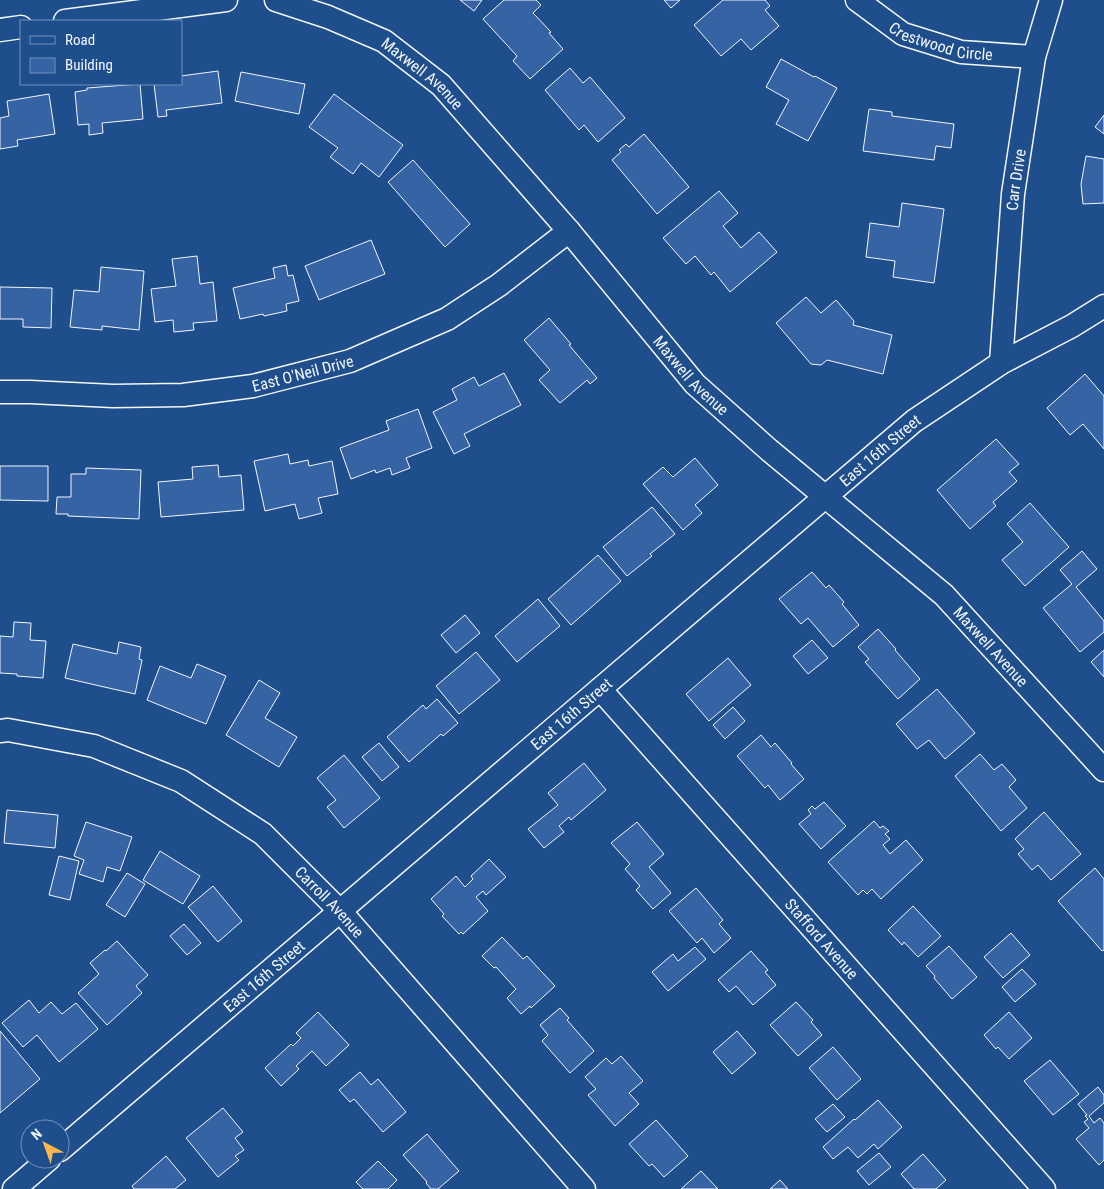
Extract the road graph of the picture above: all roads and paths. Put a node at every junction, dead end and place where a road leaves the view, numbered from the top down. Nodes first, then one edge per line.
1 (226, 0) edge
2 (276, 0) edge
3 (857, 0) edge
4 (1051, 0) edge
5 (73, 20) edge
6 (20, 27) edge
7 (0, 30) edge
8 (1034, 57) junction
9 (569, 231) junction
10 (1104, 306) edge
11 (1001, 363) junction
12 (0, 392) edge
13 (826, 496) junction
14 (600, 689) junction
15 (0, 731) edge
16 (1104, 770) edge
17 (340, 911) junction
18 (70, 1141) edge
19 (37, 1169) edge
20 (14, 1189) edge
21 (584, 1189) edge
22 (1044, 1189) edge

1 - 5 street
2 - 9 street, Maxwell Avenue
3 - 8 street, Crestwood Circle
4 - 8 street, Carr Drive
6 - 7 street
8 - 11 street, Carr Drive
9 - 12 street, East O'Neil Drive
9 - 13 street, Maxwell Avenue
10 - 11 street, East 16th Street
11 - 13 street, East 16th Street
13 - 14 street, East 16th Street
13 - 16 street, Maxwell Avenue
14 - 17 street, East 16th Street
14 - 22 street, Stafford Avenue
15 - 17 street, Carroll Avenue
17 - 18 street, East 16th Street
17 - 21 street, Carroll Avenue
19 - 20 street

